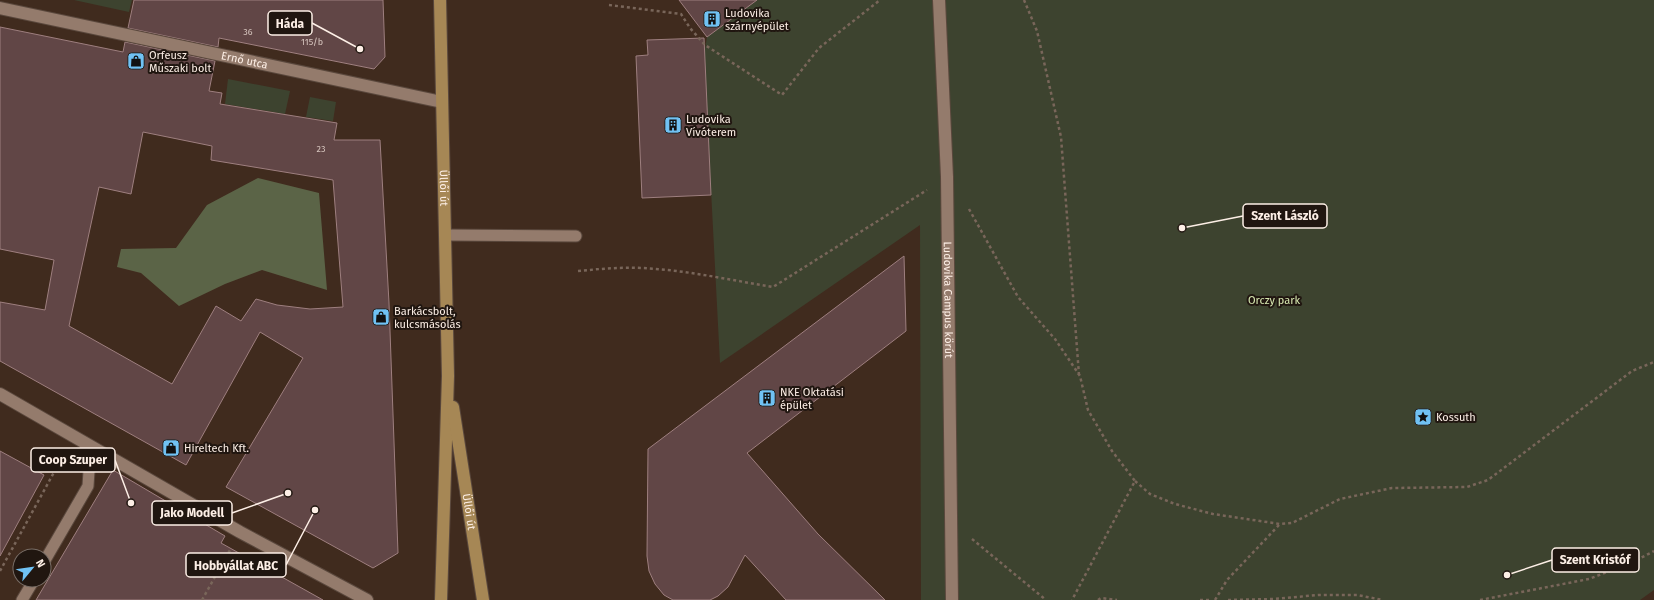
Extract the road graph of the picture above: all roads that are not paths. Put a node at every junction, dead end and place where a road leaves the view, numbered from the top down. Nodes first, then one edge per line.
1 (440, 0) edge
2 (939, 0) edge
3 (0, 8) edge
4 (442, 102) junction
5 (445, 235) junction
6 (576, 236) dead end
7 (448, 376) junction
8 (0, 394) edge
9 (85, 443) junction
10 (52, 548) edge
11 (29, 588) edge
12 (22, 600) edge
13 (367, 600) edge
14 (441, 600) edge
15 (483, 600) edge
16 (952, 600) edge

1 - 4 main road, Üllői út
2 - 16 street, Ludovika Campus körút
3 - 4 street, Ernő utca
4 - 5 main road, Üllői út
5 - 6 lane
5 - 7 main road, Üllői út
7 - 14 main road, Üllői út
7 - 15 main road, Üllői út
8 - 9 street
9 - 10 lane
9 - 13 street
11 - 12 lane

